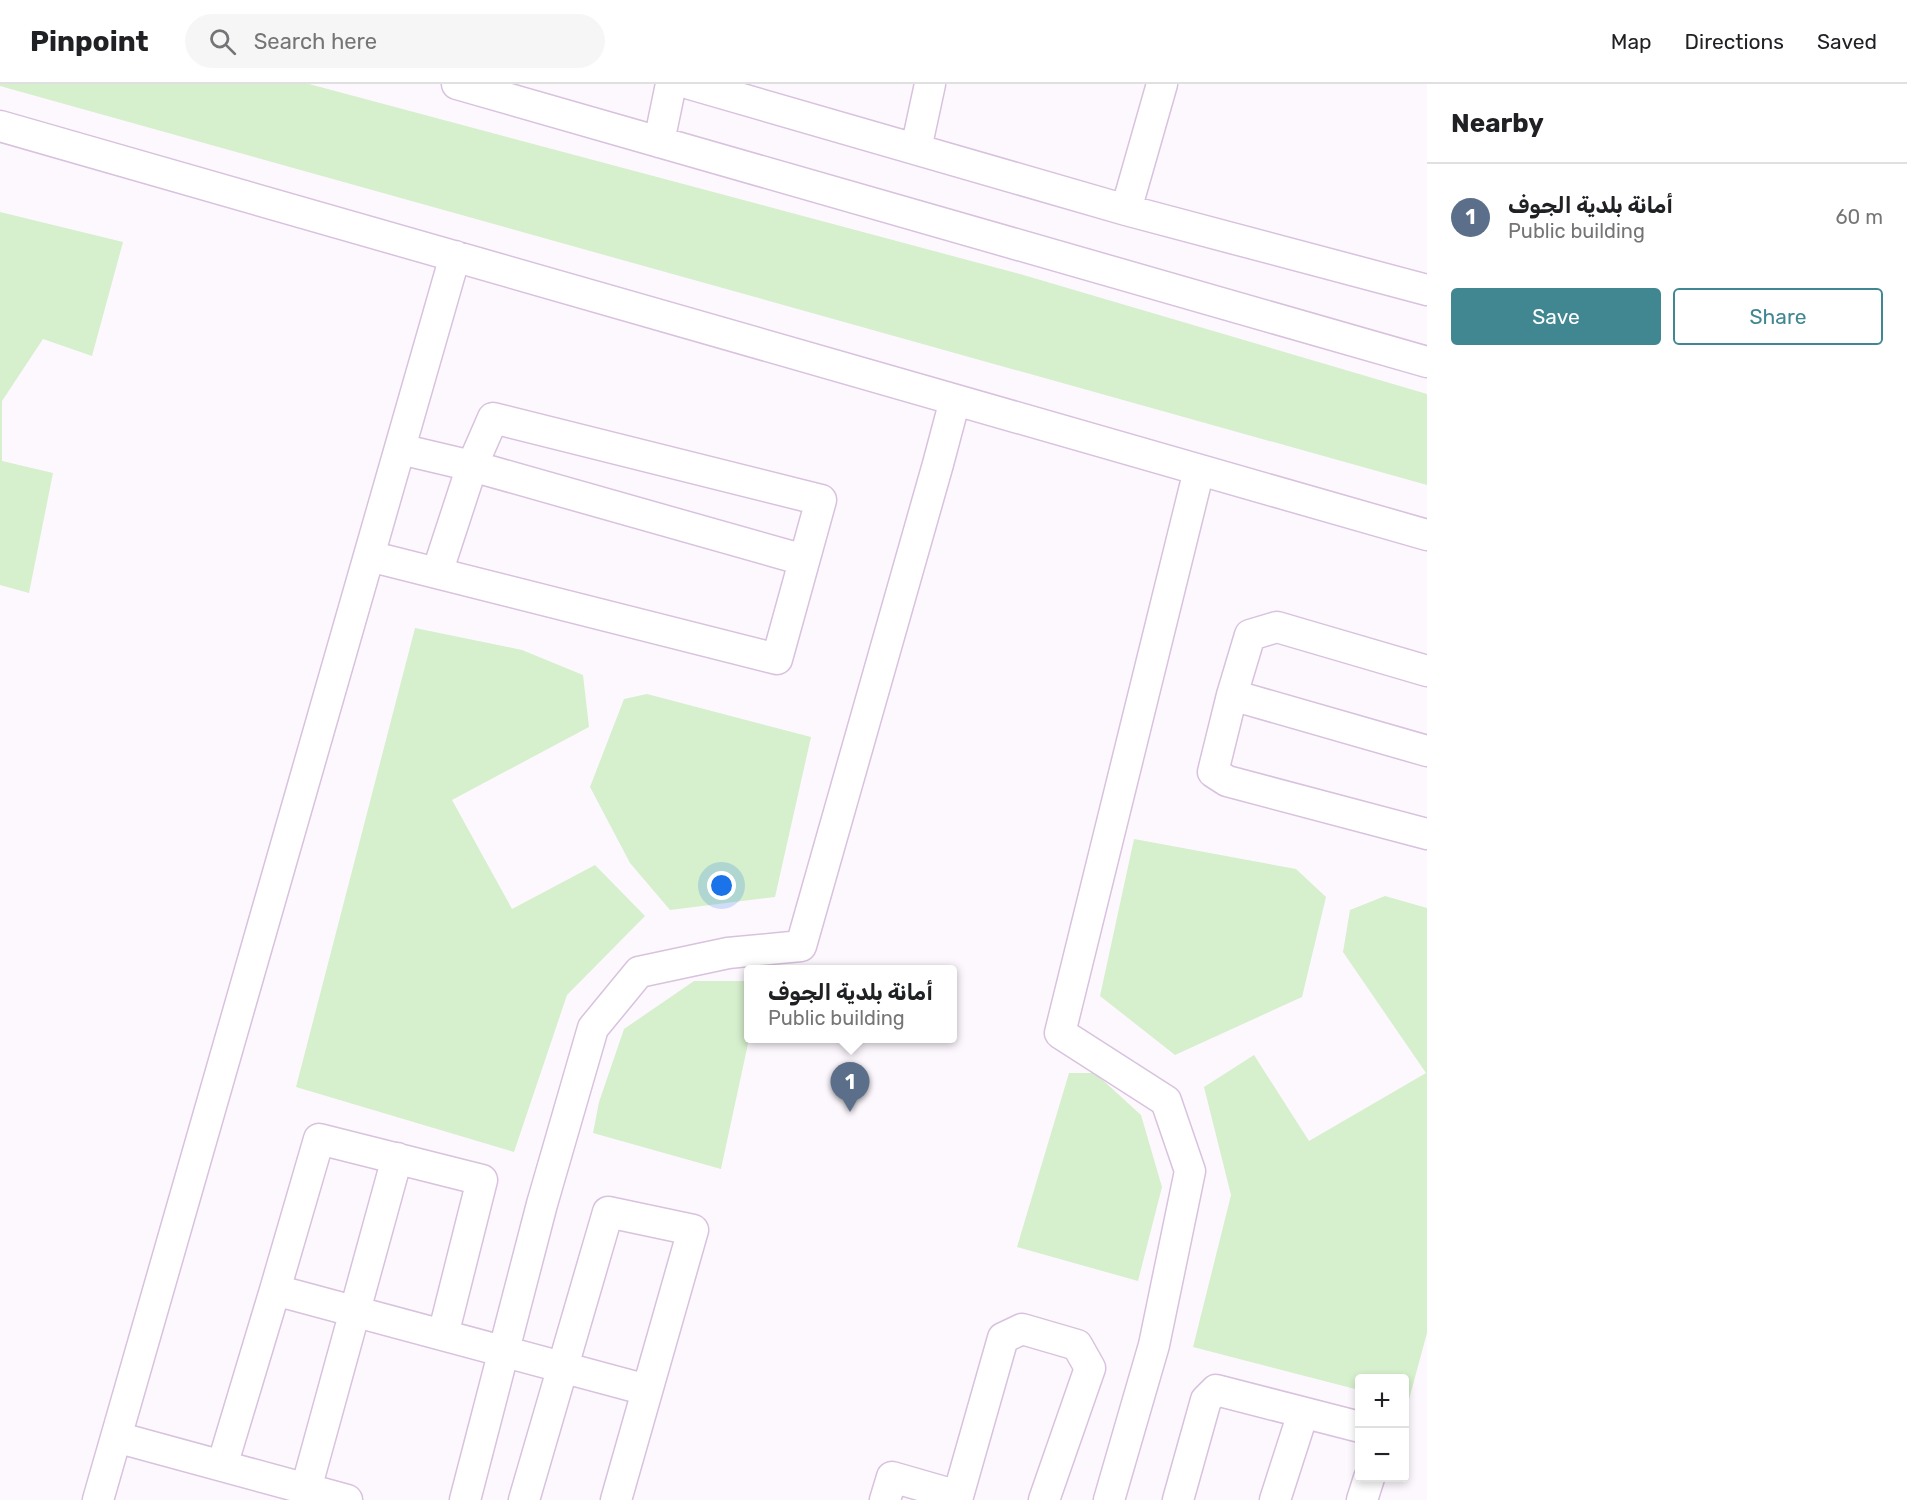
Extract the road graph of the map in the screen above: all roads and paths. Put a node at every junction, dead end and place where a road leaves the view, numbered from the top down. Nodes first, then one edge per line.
1 (457, 84) edge
2 (671, 84) edge
3 (690, 84) edge
4 (930, 84) edge
5 (1162, 84) edge
6 (0, 126) edge
7 (659, 142) junction
8 (916, 149) junction
9 (1126, 210) junction
10 (455, 256) junction
11 (1427, 290) edge
12 (1427, 362) edge
13 (955, 399) junction
14 (400, 449) junction
15 (472, 466) junction
16 (1199, 470) junction
17 (1427, 535) edge
18 (369, 556) junction
19 (804, 560) junction
20 (437, 573) junction
21 (1427, 671) edge
22 (1232, 694) junction
23 (1427, 751) edge
24 (1427, 834) edge
25 (397, 1158) junction
26 (275, 1290) junction
27 (355, 1311) junction
28 (443, 1335) junction
29 (504, 1351) junction
30 (563, 1367) junction
31 (647, 1390) junction
32 (1303, 1413) junction
33 (1355, 1426) edge
34 (116, 1437) junction
35 (222, 1466) junction
36 (1368, 1482) edge
37 (306, 1489) junction
38 (963, 1499) edge
39 (98, 1500) edge
40 (347, 1500) edge
41 (465, 1500) edge
42 (524, 1500) edge
43 (616, 1500) edge
44 (885, 1500) edge
45 (1044, 1500) edge
46 (1108, 1500) edge
47 (1178, 1500) edge
48 (1275, 1500) edge
49 (1362, 1500) edge

1 - 7 street
2 - 7 street
3 - 8 street
4 - 8 street
5 - 9 street
6 - 10 street
7 - 12 street
8 - 9 street
9 - 11 street
10 - 13 street
10 - 14 street
13 - 16 street
13 - 29 street
14 - 15 street
14 - 18 street
15 - 19 street
15 - 19 street
15 - 20 street
16 - 17 street
16 - 46 street
18 - 20 street
18 - 34 street
19 - 20 street
21 - 22 street
22 - 23 street
22 - 24 street
25 - 26 street
25 - 27 street
25 - 28 street
26 - 27 street
26 - 35 street
27 - 28 street
27 - 37 street
28 - 29 street
29 - 30 street
29 - 41 street
30 - 31 street
30 - 31 street
30 - 42 street
31 - 43 street
32 - 33 street
32 - 47 street
32 - 48 street
34 - 35 street
34 - 39 street
35 - 37 street
36 - 49 street
37 - 40 street
38 - 44 street
38 - 45 street

